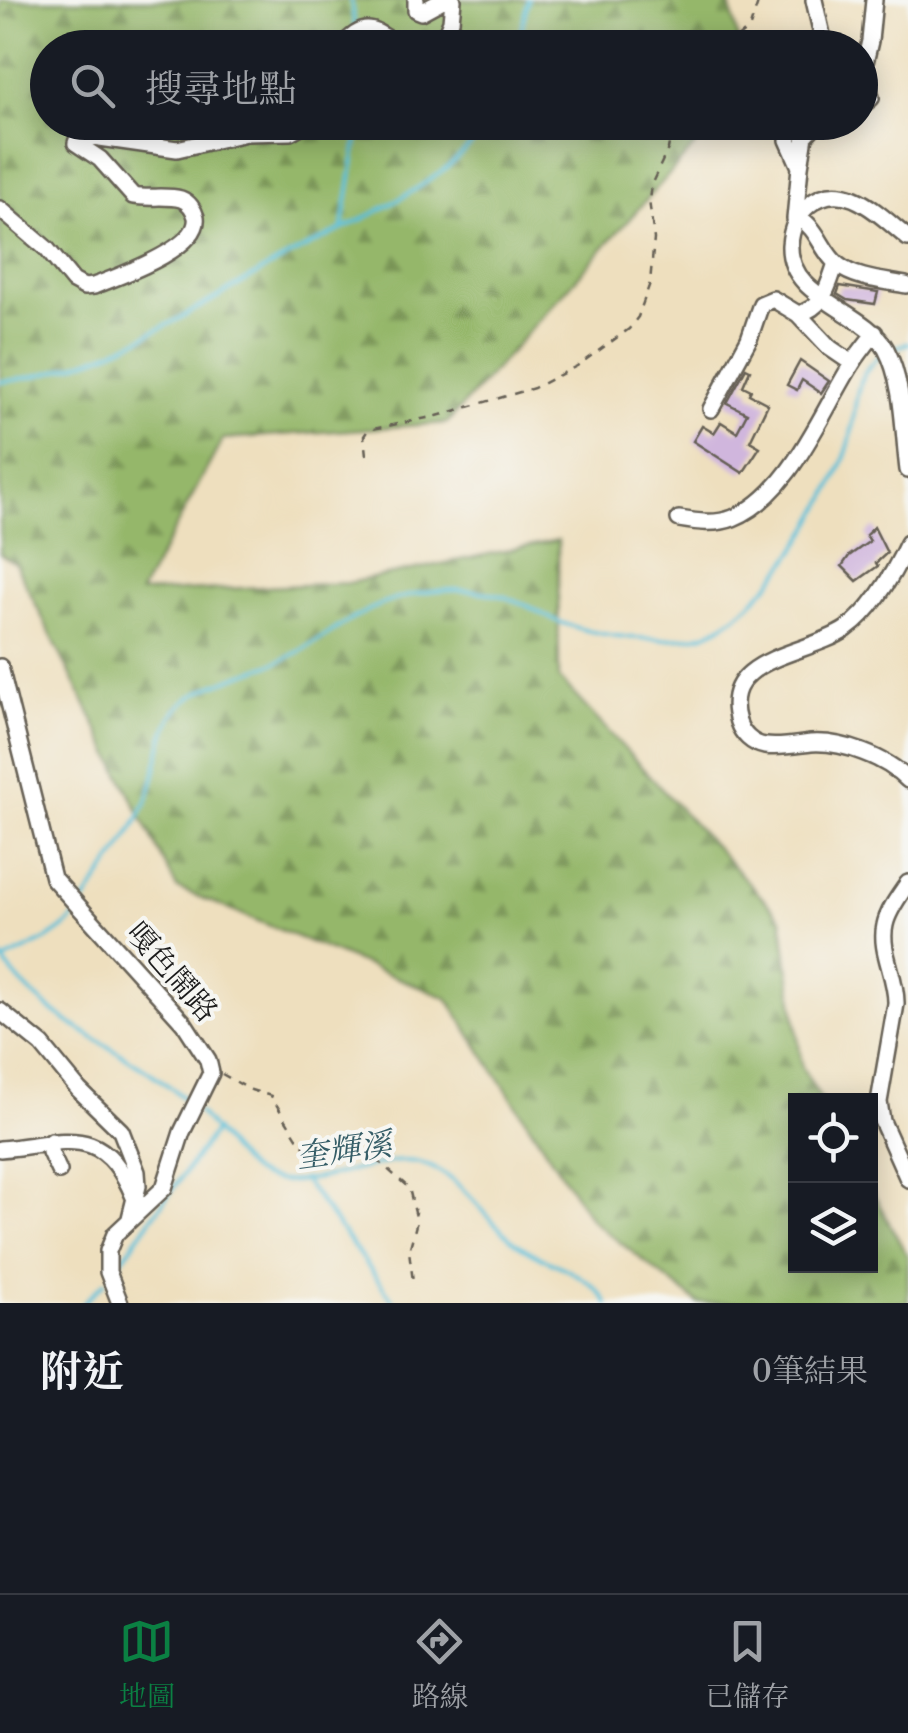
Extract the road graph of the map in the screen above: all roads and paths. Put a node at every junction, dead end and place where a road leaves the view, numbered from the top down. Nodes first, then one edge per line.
1 (416, 0) edge
2 (443, 0) edge
3 (454, 0) edge
4 (759, 0) edge
5 (814, 0) edge
6 (874, 0) edge
7 (447, 30) edge
8 (748, 30) edge
9 (821, 30) edge
10 (871, 30) edge
11 (76, 140) edge
12 (115, 140) edge
13 (216, 140) edge
14 (670, 140) edge
15 (790, 140) edge
16 (804, 140) edge
17 (800, 167) junction
18 (0, 209) edge
19 (797, 220) junction
20 (908, 238) edge
21 (836, 263) junction
22 (906, 286) edge
23 (825, 298) junction
24 (798, 314) junction
25 (875, 333) junction
26 (852, 364) junction
27 (711, 409) dead end
28 (366, 455) dead end
29 (908, 470) edge
30 (679, 519) dead end
31 (908, 543) edge
32 (0, 666) edge
33 (908, 780) edge
34 (908, 882) edge
35 (0, 1011) edge
36 (211, 1073) junction
37 (52, 1142) junction
38 (0, 1149) edge
39 (59, 1172) dead end
40 (908, 1179) edge
41 (134, 1197) junction
42 (130, 1218) junction
43 (413, 1280) dead end
44 (120, 1303) edge

1 - 2 street
3 - 7 street
4 - 8 path
5 - 9 street
6 - 10 street
11 - 18 street
12 - 13 street
14 - 28 path
15 - 17 street
16 - 17 street
17 - 19 street
19 - 20 street
19 - 21 street
19 - 23 street
21 - 22 street
21 - 23 street
23 - 24 street
23 - 25 street
24 - 26 street
24 - 27 street
25 - 26 street
25 - 29 street
26 - 30 street
31 - 33 street
32 - 36 street, 嘎色鬧路
34 - 40 street
35 - 41 street
36 - 42 street
36 - 43 path
37 - 38 street
37 - 39 street
37 - 41 street
41 - 42 street
42 - 44 street

